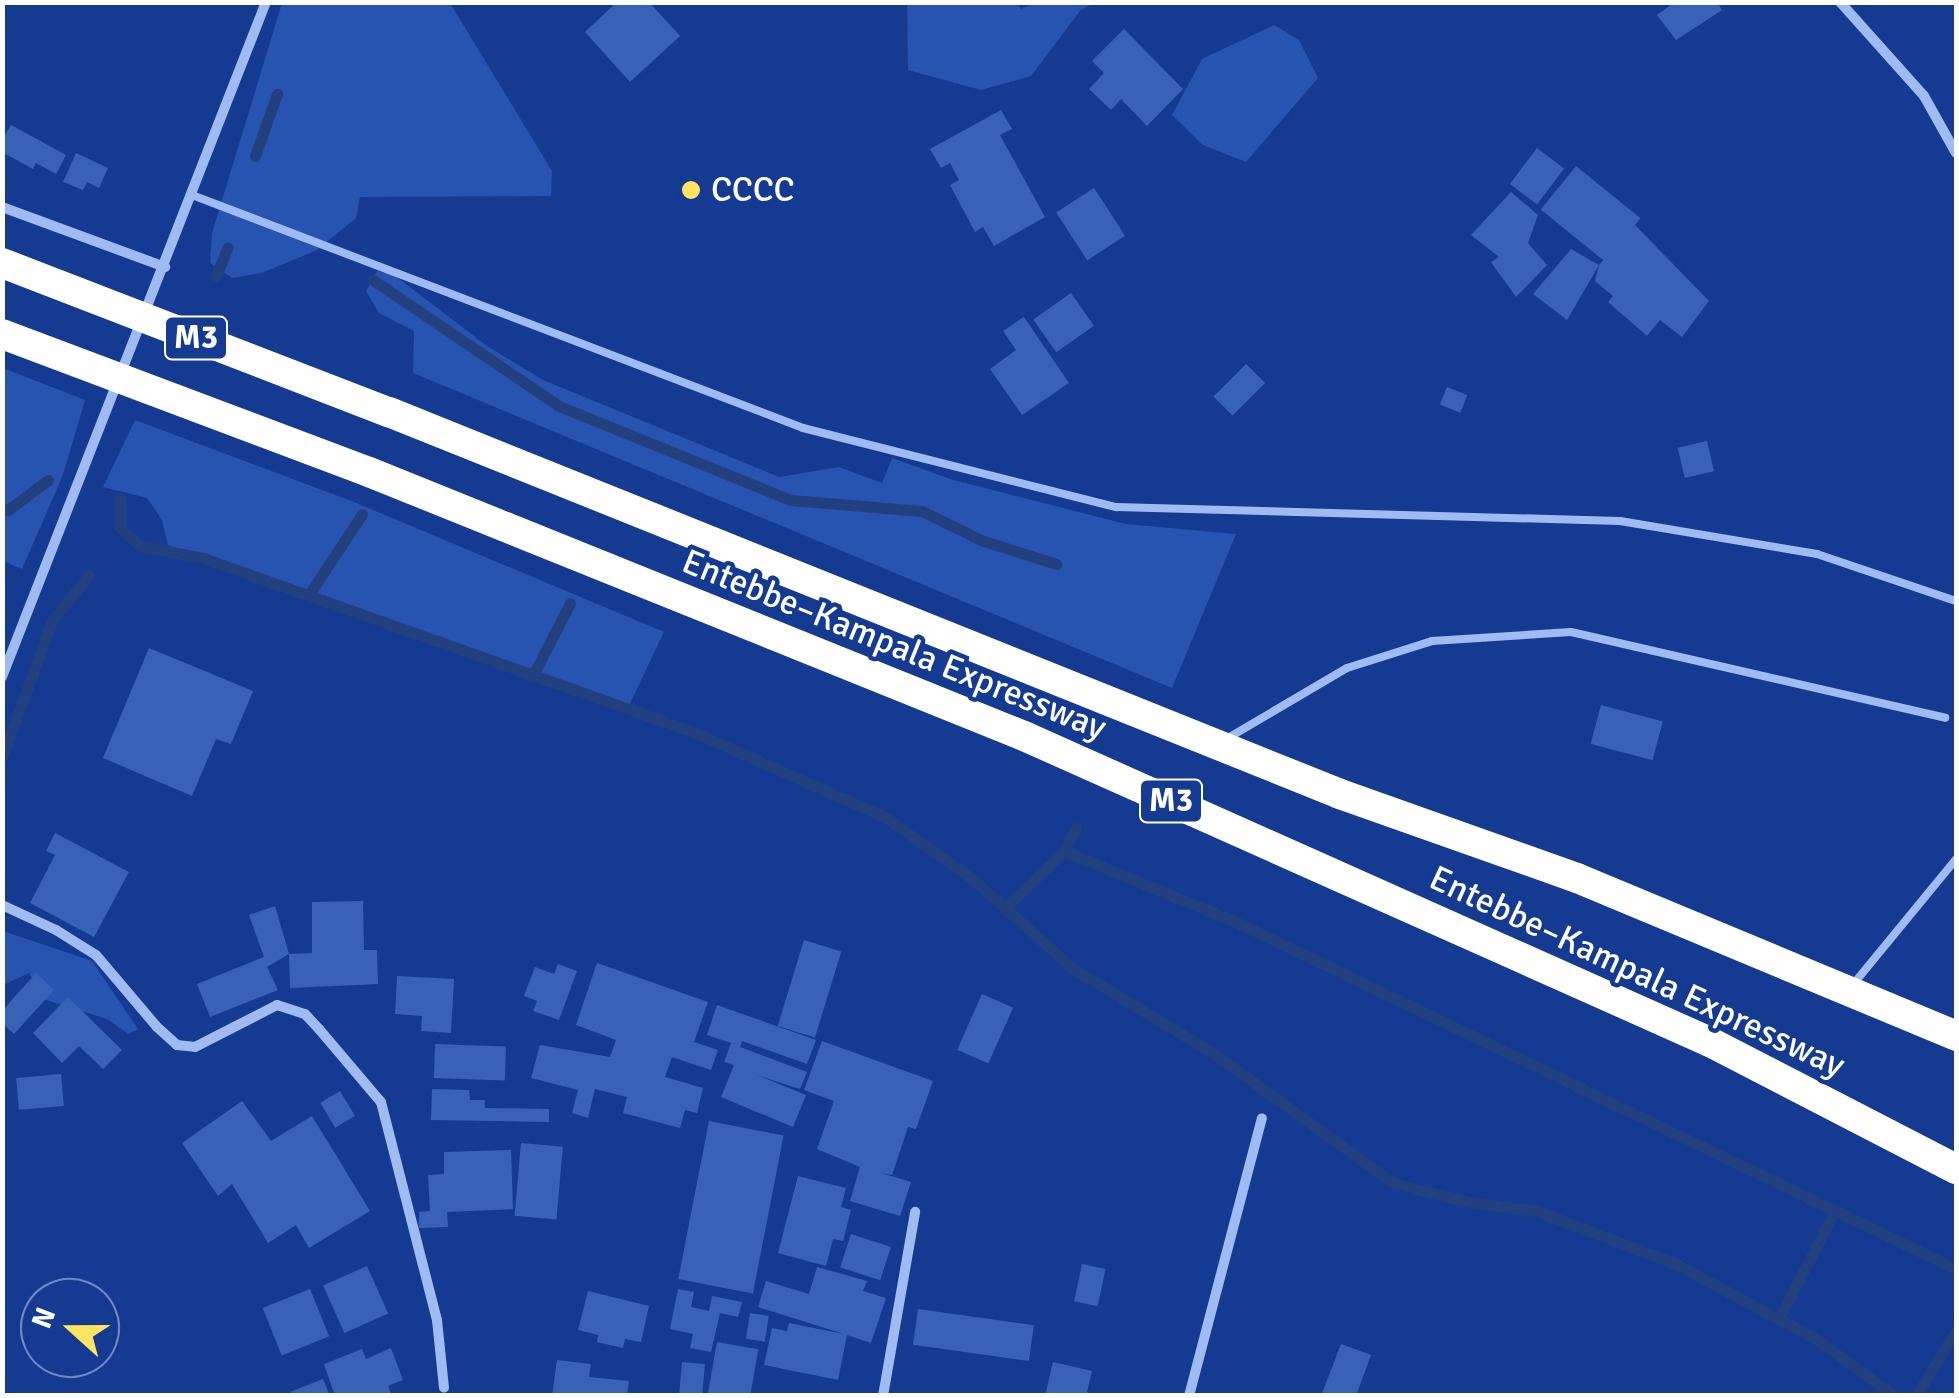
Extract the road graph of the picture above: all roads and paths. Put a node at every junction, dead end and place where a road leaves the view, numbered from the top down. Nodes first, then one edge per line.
1 (266, 2) edge
2 (1840, 2) edge
3 (1956, 154) edge
4 (192, 194) junction
5 (2, 207) edge
6 (2, 263) edge
7 (165, 267) junction
8 (2, 334) edge
9 (1956, 600) edge
10 (2, 677) edge
11 (1945, 718) dead end
12 (1215, 745) junction
13 (1956, 859) edge
14 (2, 905) edge
15 (1846, 992) junction
16 (1956, 1036) edge
17 (1262, 1118) dead end
18 (1956, 1168) edge
19 (916, 1212) dead end
20 (444, 1388) dead end
21 (882, 1396) edge
22 (1189, 1396) edge

1 - 4 street
2 - 3 street
4 - 7 street
4 - 9 lane
5 - 7 street
6 - 12 highway, Entebbe–Kampala Expressway / M3, bridge
7 - 10 street
8 - 18 highway, Entebbe–Kampala Expressway / M3, bridge
11 - 12 lane
12 - 15 highway, Entebbe–Kampala Expressway / M3
13 - 15 lane
14 - 20 street
15 - 16 highway, Entebbe–Kampala Expressway / M3
17 - 22 street
19 - 21 street

